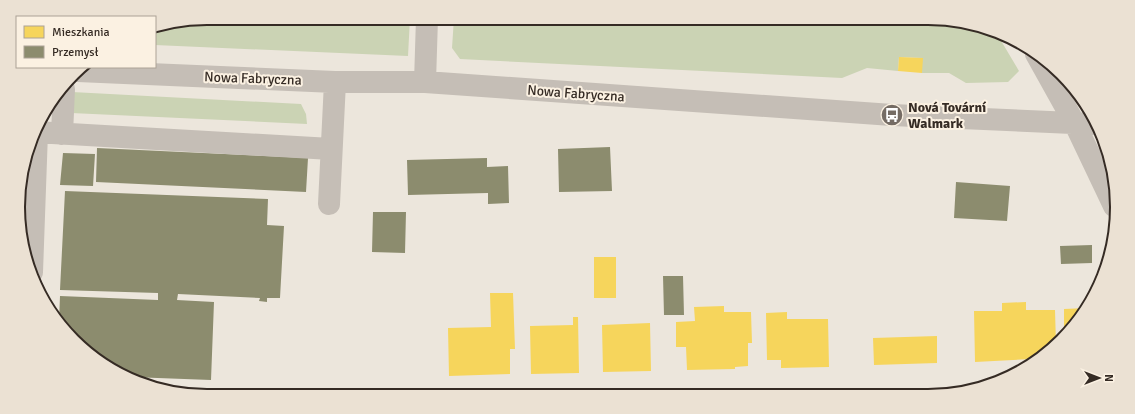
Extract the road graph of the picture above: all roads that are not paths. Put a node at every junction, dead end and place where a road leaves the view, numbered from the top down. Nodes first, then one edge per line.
1 (427, 25) edge
2 (1046, 69) edge
3 (86, 71) edge
4 (335, 82) junction
5 (425, 82) junction
6 (64, 95) edge
7 (1085, 124) edge
8 (41, 132) edge
9 (62, 134) junction
10 (36, 146) edge
11 (332, 149) junction
12 (1110, 194) edge
13 (329, 204) dead end
14 (32, 258) edge

1 - 5 street
2 - 7 street
3 - 4 street, Nowa Fabryczna
4 - 5 street, Nowa Fabryczna
4 - 11 street
5 - 7 street, Nowa Fabryczna
6 - 9 street
7 - 12 street
8 - 9 street
9 - 11 street
10 - 14 street
11 - 13 street

